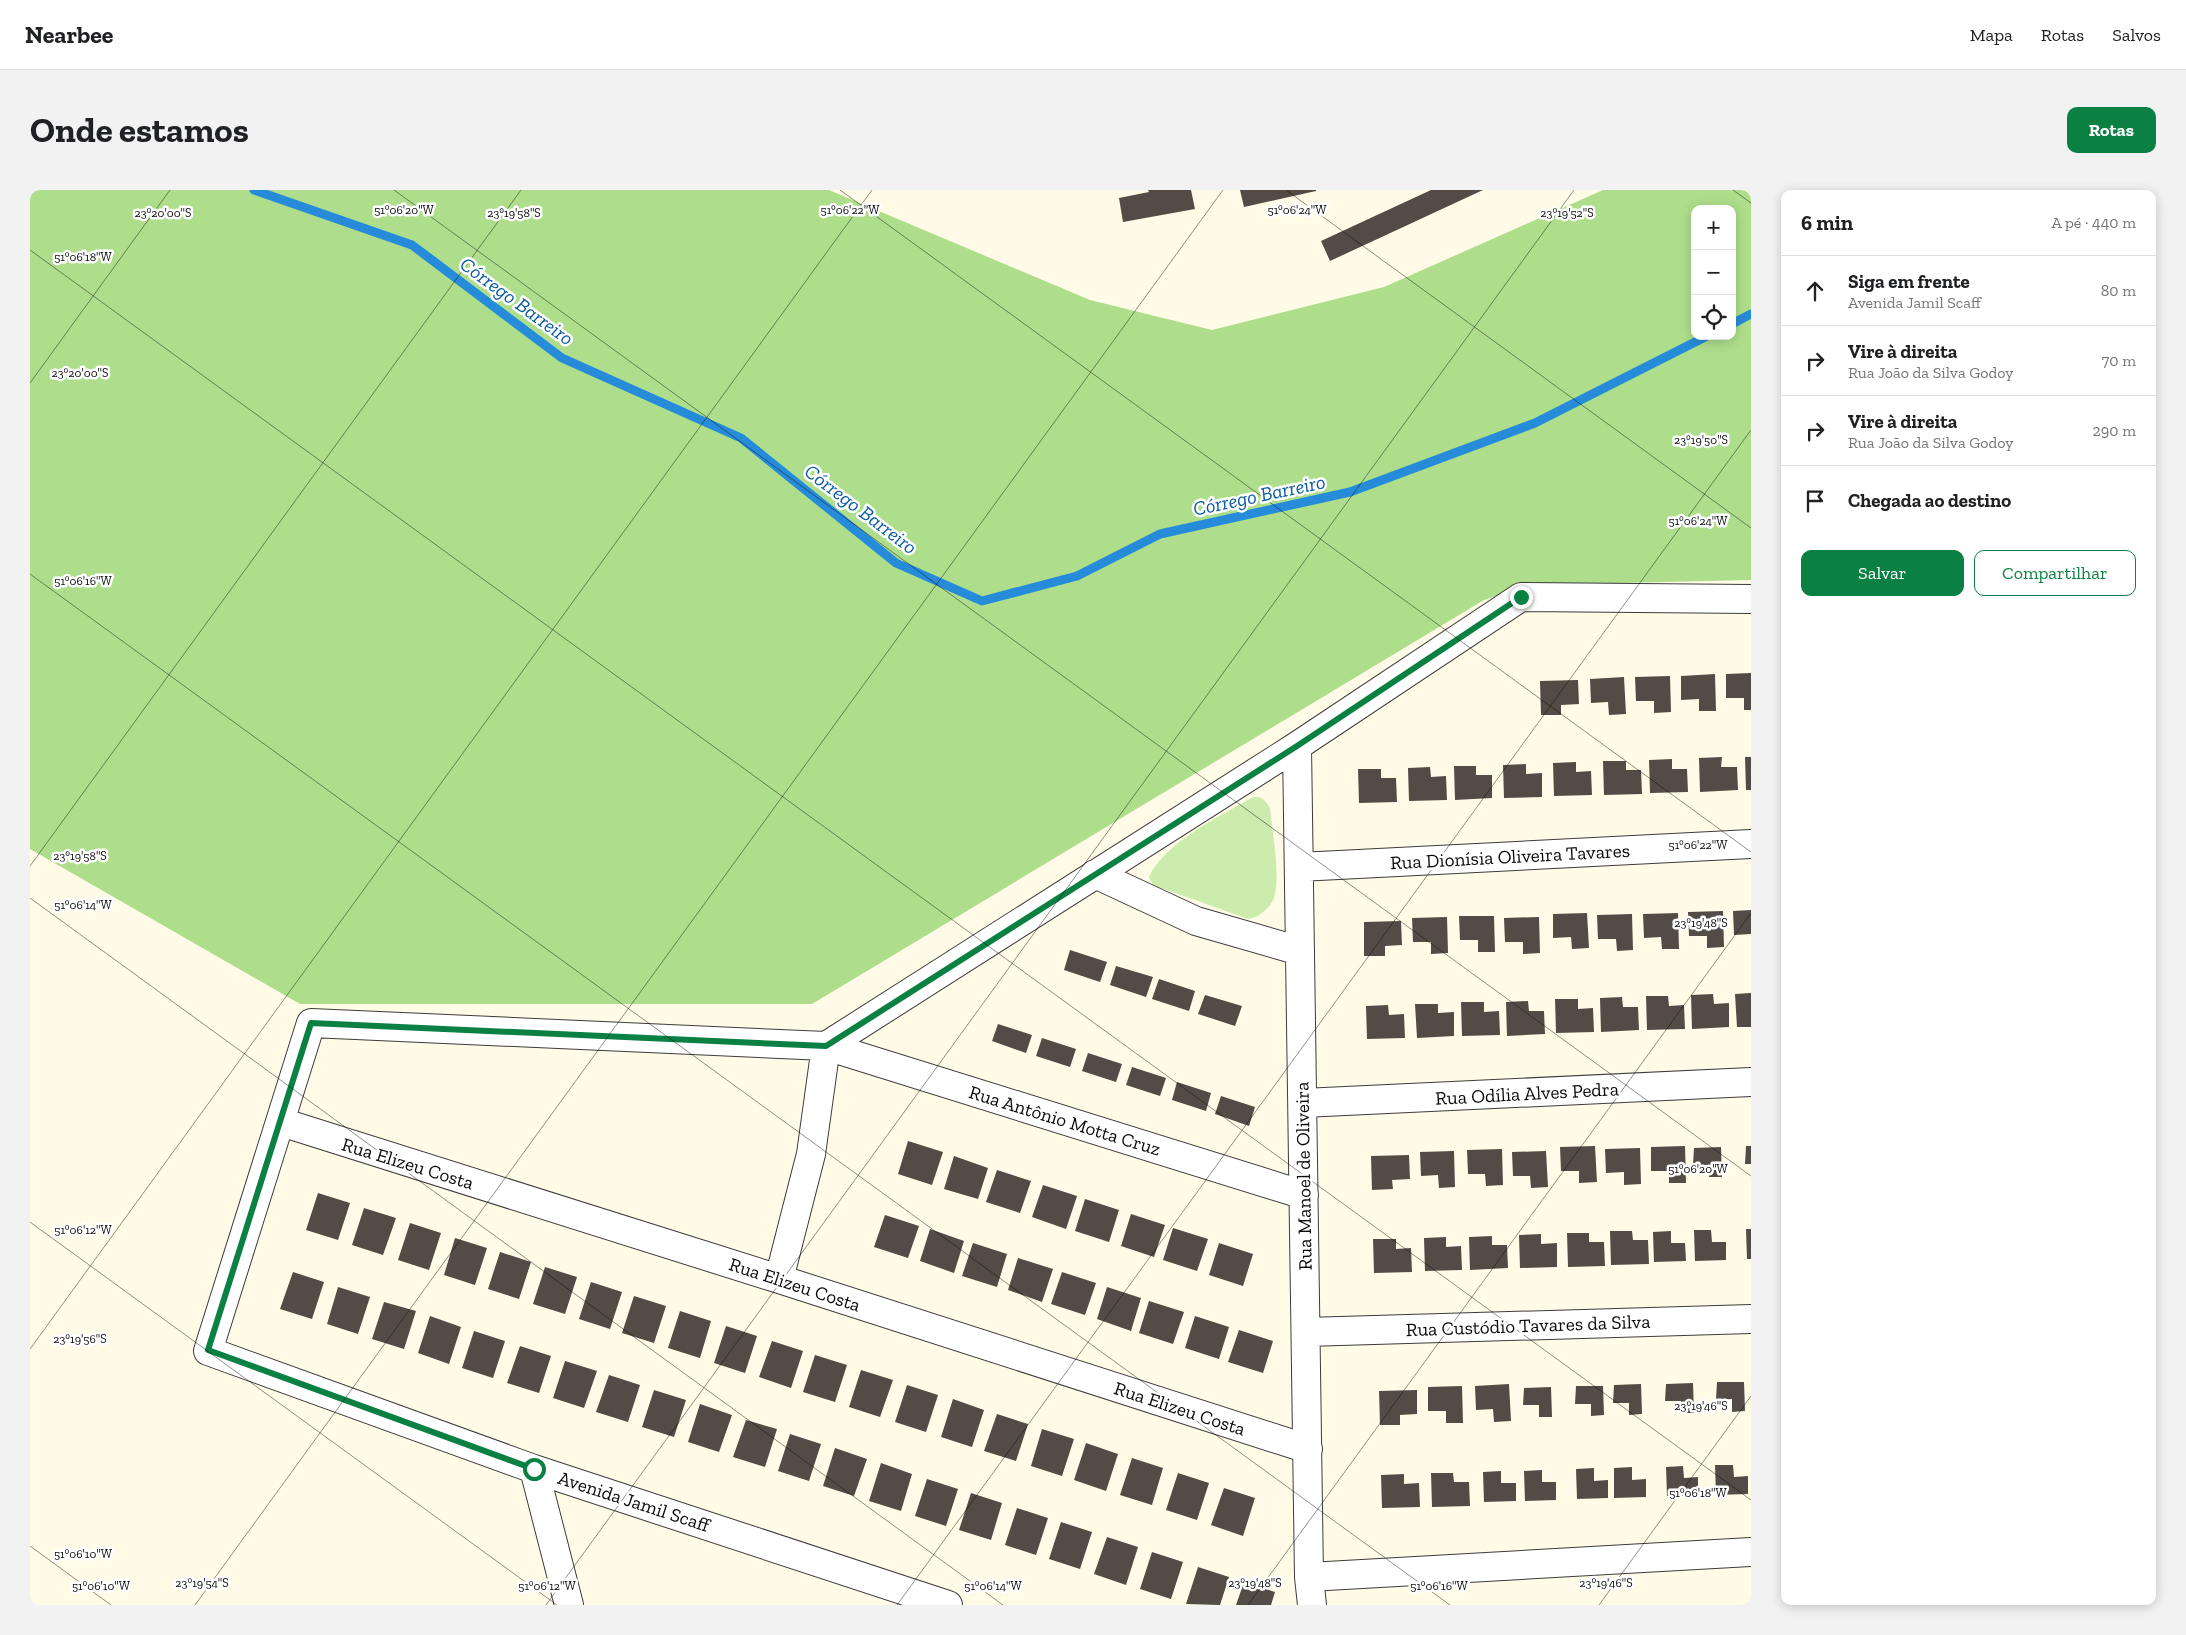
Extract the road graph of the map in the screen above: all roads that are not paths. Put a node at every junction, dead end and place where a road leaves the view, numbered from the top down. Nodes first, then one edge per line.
1 (1751, 599) edge
2 (1297, 746) junction
3 (1751, 844) edge
4 (1299, 867) junction
5 (1095, 874) junction
6 (1300, 951) junction
7 (826, 1046) junction
8 (1751, 1082) edge
9 (1302, 1103) junction
10 (281, 1122) junction
11 (1304, 1195) junction
12 (780, 1279) junction
13 (1751, 1319) edge
14 (1306, 1332) junction
15 (1308, 1449) junction
16 (534, 1469) junction
17 (1751, 1552) edge
18 (1309, 1577) junction
19 (569, 1605) edge
20 (948, 1605) edge
21 (1312, 1605) edge

1 - 2 street
2 - 4 street, Rua Manoel de Oliveira
2 - 5 street
3 - 4 street, Rua Dionísia Oliveira Tavares
4 - 6 street, Rua Manoel de Oliveira
5 - 6 street
5 - 7 street
6 - 9 street, Rua Manoel de Oliveira
7 - 10 street, Rua Antônio Motta Cruz
7 - 11 street, Rua Antônio Motta Cruz
7 - 12 street
8 - 9 street, Rua Odília Alves Pedra
9 - 11 street, Rua Manoel de Oliveira
10 - 12 street, Rua Elizeu Costa
10 - 16 street, Avenida Jamil Scaff
11 - 14 street, Rua Manoel de Oliveira
12 - 15 street, Rua Elizeu Costa
13 - 14 street, Rua Custódio Tavares da Silva
14 - 15 street, Rua Manoel de Oliveira
15 - 18 street, Rua Manoel de Oliveira
16 - 19 street
16 - 20 street, Avenida Jamil Scaff
17 - 18 street
18 - 21 street, Rua Manoel de Oliveira

